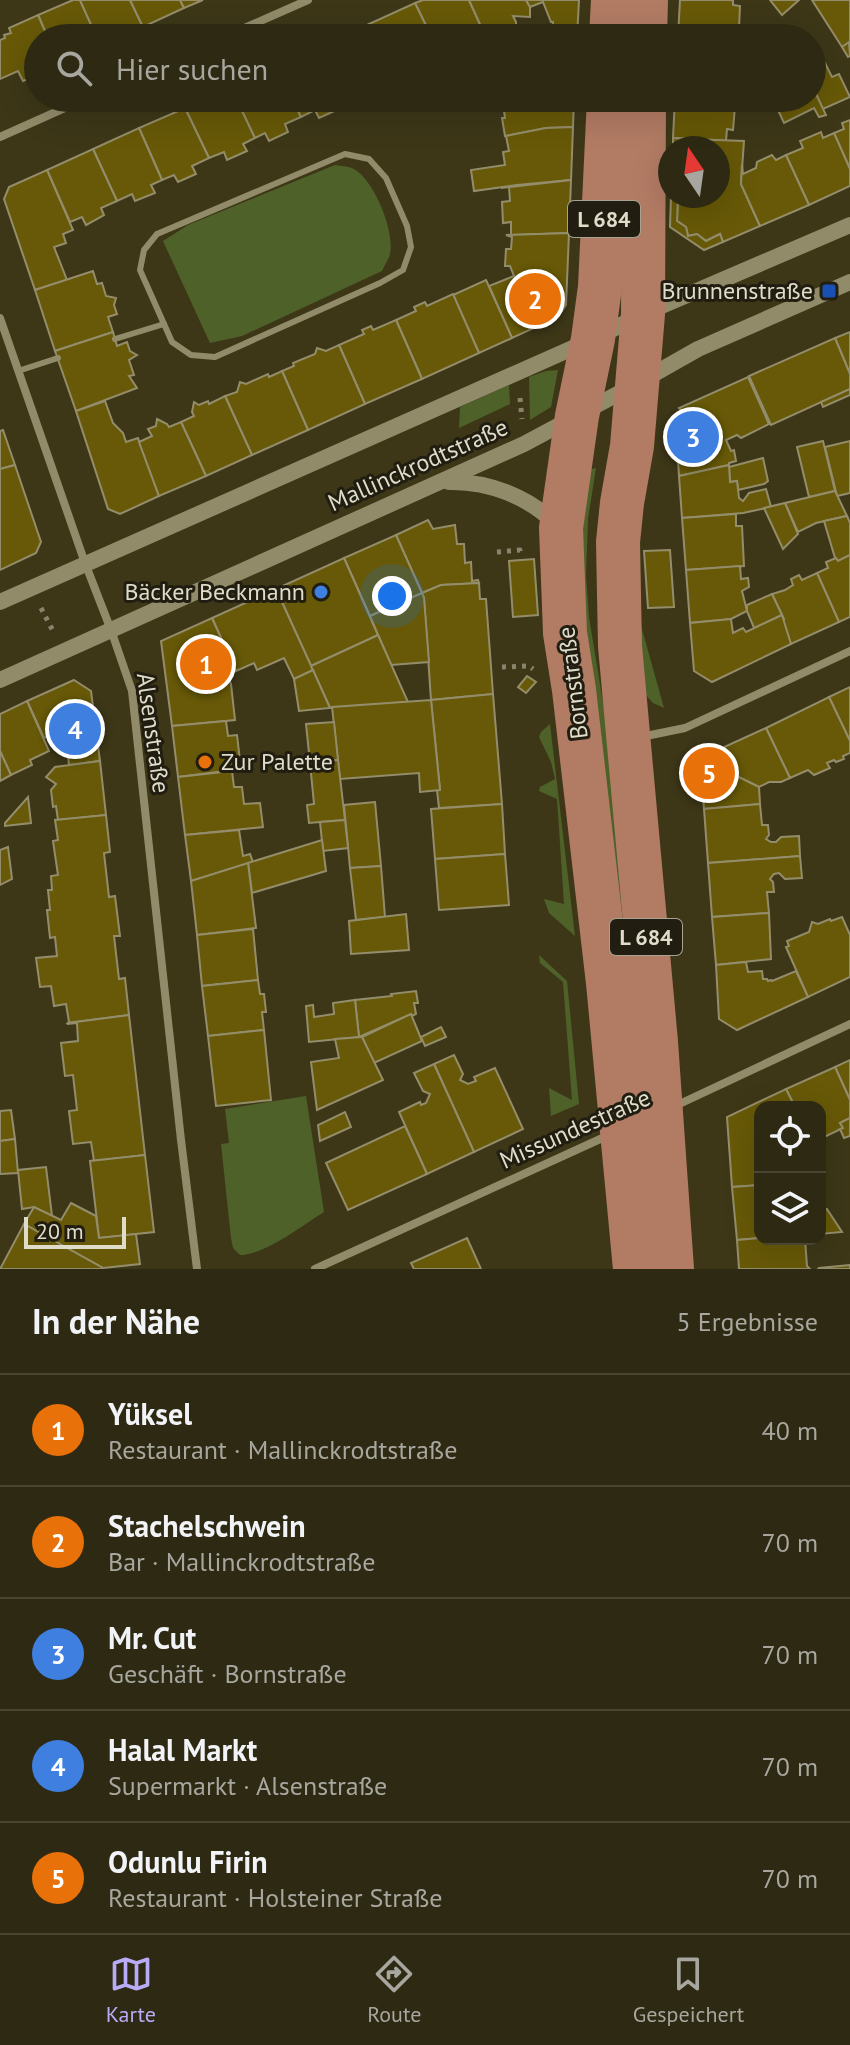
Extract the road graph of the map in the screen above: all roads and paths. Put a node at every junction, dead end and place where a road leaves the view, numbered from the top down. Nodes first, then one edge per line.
1 (308, 0) edge
2 (613, 0) edge
3 (646, 0) edge
4 (254, 24) edge
5 (612, 24) edge
6 (645, 24) edge
7 (56, 112) edge
8 (608, 112) edge
9 (644, 112) edge
10 (0, 137) edge
11 (850, 225) edge
12 (850, 282) edge
13 (643, 314) junction
14 (0, 318) edge
15 (164, 324) junction
16 (115, 339) dead end
17 (593, 339) junction
18 (58, 358) dead end
19 (18, 371) junction
20 (638, 383) junction
21 (520, 395) dead end
22 (577, 416) junction
23 (522, 424) dead end
24 (439, 482) junction
25 (561, 528) junction
26 (497, 552) dead end
27 (521, 560) dead end
28 (85, 563) junction
29 (37, 600) dead end
30 (0, 602) edge
31 (111, 630) junction
32 (57, 639) dead end
33 (850, 651) edge
34 (502, 667) dead end
35 (537, 672) dead end
36 (0, 680) edge
37 (629, 740) junction
38 (850, 1024) edge
39 (642, 1121) junction
40 (197, 1269) edge
41 (315, 1269) edge
42 (635, 1269) edge
43 (672, 1269) edge

1 - 4 street
2 - 5 main road
3 - 6 main road
7 - 10 street
8 - 17 main road, Bornstraße / L 684
9 - 13 main road, Bornstraße / L 684
11 - 13 main road, Mallinckrodtstraße
12 - 20 main road, Mallinckrodtstraße
13 - 17 main road, Mallinckrodtstraße
13 - 20 main road, Bornstraße / L 684
14 - 19 street, Alsenstraße
15 - 15 lane
15 - 16 lane
17 - 22 main road, Bornstraße / L 684
17 - 28 main road, Mallinckrodtstraße
18 - 19 lane
19 - 28 street, Alsenstraße
20 - 22 main road, Mallinckrodtstraße
20 - 37 main road, Bornstraße / L 684
21 - 23 path
22 - 24 main road, Mallinckrodtstraße
22 - 25 main road, Bornstraße / L 684
24 - 25 main road
24 - 31 main road, Mallinckrodtstraße
25 - 39 main road, Bornstraße / L 684
26 - 27 path
28 - 30 main road, Mallinckrodtstraße
28 - 31 street, Alsenstraße
29 - 32 path
31 - 36 main road, Mallinckrodtstraße
31 - 40 street, Alsenstraße
33 - 37 street
34 - 35 path
37 - 39 main road, Bornstraße / L 684
38 - 39 street, Missundestraße
39 - 41 street, Missundestraße
39 - 42 main road, Bornstraße / L 684
39 - 43 main road, Bornstraße / L 684

